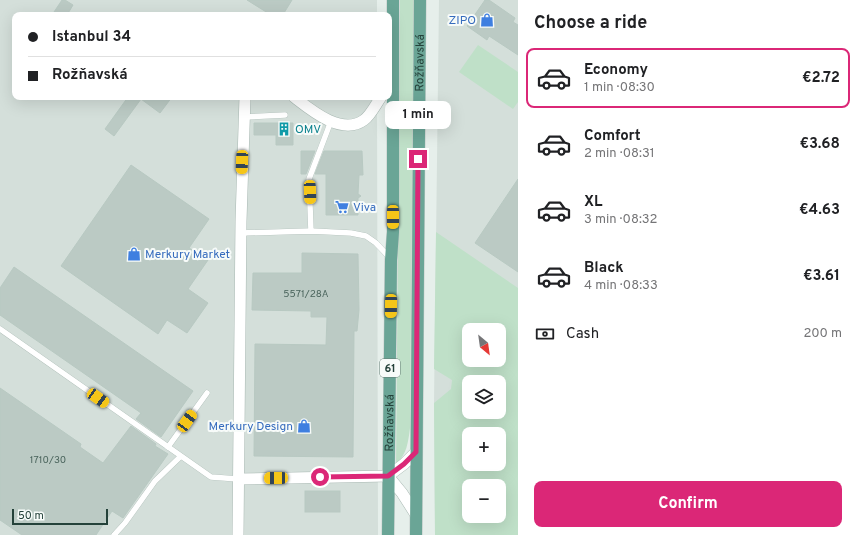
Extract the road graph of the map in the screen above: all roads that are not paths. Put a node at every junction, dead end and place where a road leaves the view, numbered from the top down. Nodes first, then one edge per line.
1 (393, 0) edge
2 (420, 0) edge
3 (392, 41) edge
4 (245, 100) edge
5 (298, 100) edge
6 (379, 100) edge
7 (391, 100) edge
8 (285, 115) dead end
9 (244, 117) junction
10 (331, 121) junction
11 (311, 231) junction
12 (241, 233) junction
13 (391, 260) junction
14 (0, 329) edge
15 (208, 393) dead end
16 (168, 448) junction
17 (416, 452) junction
18 (180, 457) junction
19 (388, 476) junction
20 (238, 479) junction
21 (416, 515) junction
22 (114, 535) edge
23 (238, 535) edge
24 (388, 535) edge
25 (416, 535) edge

1 - 3 main road, Rožňavská / 61
2 - 17 main road, Rožňavská / 61
4 - 9 street
5 - 10 street
6 - 10 street
7 - 13 main road, Rožňavská / 61
8 - 9 lane
9 - 12 street
10 - 11 lane
11 - 12 lane
11 - 13 lane
12 - 20 street
13 - 19 main road, Rožňavská / 61
14 - 16 lane
15 - 16 lane
16 - 18 lane
17 - 19 street
17 - 21 main road, Rožňavská / 61
18 - 20 lane
18 - 22 lane
19 - 20 street
19 - 21 street
19 - 24 main road, Rožňavská / 61
20 - 23 street
21 - 25 main road, Rožňavská / 61

